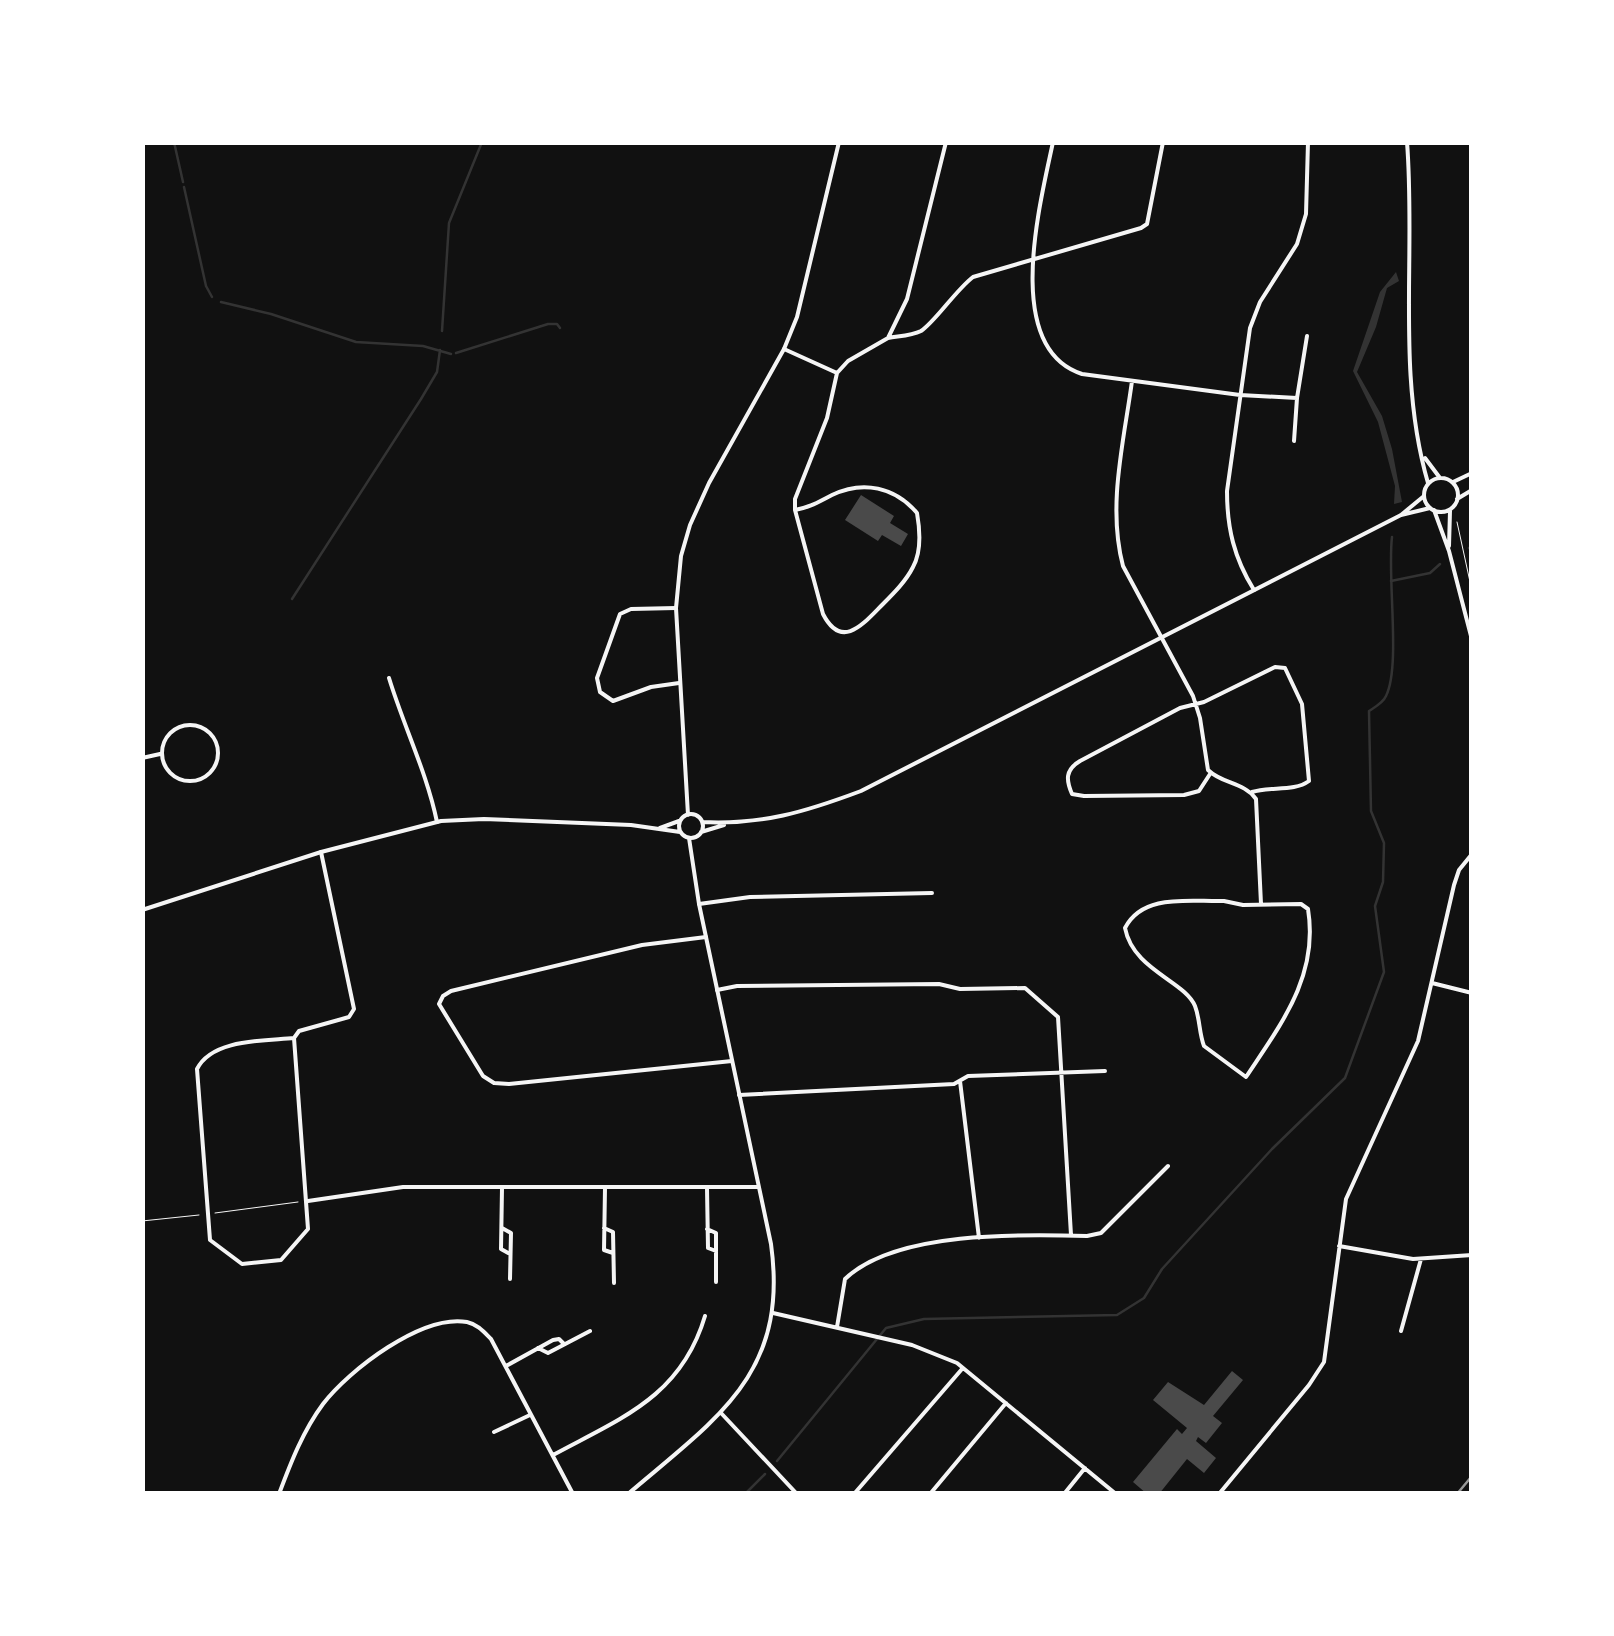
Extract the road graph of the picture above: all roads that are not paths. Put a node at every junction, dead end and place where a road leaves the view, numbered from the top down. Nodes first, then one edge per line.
1 (839, 142) edge
2 (946, 142) edge
3 (1053, 142) edge
4 (1162, 142) edge
5 (1308, 142) edge
6 (1407, 142) edge
7 (1034, 261) junction
8 (1307, 336) dead end
9 (888, 338) junction
10 (784, 349) junction
11 (838, 373) junction
12 (1132, 381) junction
13 (1240, 394) junction
14 (1297, 398) junction
15 (1294, 441) dead end
16 (1424, 457) junction
17 (1472, 473) edge
18 (1440, 478) junction
19 (1452, 482) junction
20 (1428, 484) junction
21 (1472, 490) edge
22 (1424, 496) junction
23 (1457, 499) junction
24 (1450, 508) junction
25 (1432, 509) junction
26 (795, 510) junction
27 (1401, 515) junction
28 (1449, 551) junction
29 (1254, 590) junction
30 (676, 608) junction
31 (1469, 623) edge
32 (1161, 638) junction
33 (1472, 640) edge
34 (389, 678) dead end
35 (680, 682) junction
36 (1196, 704) junction
37 (160, 754) junction
38 (142, 758) edge
39 (1210, 774) junction
40 (1252, 792) junction
41 (688, 815) junction
42 (680, 821) junction
43 (437, 822) junction
44 (702, 822) junction
45 (724, 825) junction
46 (660, 828) junction
47 (680, 832) junction
48 (701, 832) junction
49 (690, 838) junction
50 (321, 852) junction
51 (1472, 854) edge
52 (932, 892) dead end
53 (698, 904) junction
54 (1261, 904) junction
55 (142, 910) edge
56 (706, 936) junction
57 (1432, 983) junction
58 (717, 990) junction
59 (1472, 992) edge
60 (294, 1038) junction
61 (732, 1062) junction
62 (1105, 1071) dead end
63 (1063, 1072) junction
64 (960, 1081) junction
65 (739, 1096) junction
66 (1168, 1166) dead end
67 (758, 1187) junction
68 (502, 1188) junction
69 (605, 1188) junction
70 (707, 1188) junction
71 (308, 1204) junction
72 (502, 1228) junction
73 (1072, 1235) junction
74 (979, 1238) junction
75 (1339, 1246) junction
76 (510, 1254) junction
77 (1472, 1255) edge
78 (1421, 1259) junction
79 (510, 1279) dead end
80 (716, 1282) dead end
81 (614, 1283) dead end
82 (773, 1312) junction
83 (705, 1316) dead end
84 (838, 1327) junction
85 (590, 1330) dead end
86 (1401, 1331) dead end
87 (506, 1366) junction
88 (964, 1367) junction
89 (1006, 1402) junction
90 (720, 1412) junction
91 (531, 1414) junction
92 (494, 1432) dead end
93 (553, 1455) junction
94 (1085, 1468) junction
95 (279, 1494) edge
96 (573, 1494) edge
97 (628, 1494) edge
98 (796, 1494) edge
99 (854, 1494) edge
100 (930, 1494) edge
101 (1064, 1494) edge
102 (1116, 1494) edge
103 (1219, 1494) edge

1 - 10 street
2 - 9 street
3 - 7 street
4 - 7 street
5 - 13 street
6 - 16 street
7 - 9 street
7 - 12 street
8 - 14 street
9 - 11 street
10 - 11 street
10 - 30 street
11 - 26 street
12 - 13 street
12 - 32 street
13 - 14 street
13 - 29 street
14 - 15 street
16 - 18 street
16 - 20 street
17 - 19 street
18 - 19 street
18 - 20 street
19 - 23 street
20 - 22 street
21 - 23 street
22 - 25 street
22 - 27 street
23 - 24 street
24 - 25 street
24 - 28 street
25 - 27 street
25 - 28 street
26 - 26 street
27 - 29 street
28 - 31 street
29 - 32 street
30 - 35 street
30 - 35 street
31 - 33 street
32 - 36 street
32 - 45 street
34 - 43 street
35 - 41 street
36 - 39 street
36 - 39 street
36 - 40 street
37 - 37 street
37 - 38 street
39 - 40 street
40 - 54 street
41 - 42 street
41 - 44 street
42 - 46 street
42 - 47 street
43 - 46 street
43 - 50 street
44 - 45 street
44 - 48 street
45 - 48 street
46 - 47 street
47 - 49 street
48 - 49 street
49 - 53 street
50 - 55 street
50 - 60 street
51 - 57 street
52 - 53 street
53 - 56 street
54 - 54 street
56 - 58 street
56 - 61 street
57 - 59 street
57 - 75 street
58 - 61 street
58 - 63 street
60 - 71 street
60 - 71 street
61 - 65 street
62 - 63 street
63 - 64 street
63 - 73 street
64 - 65 street
64 - 74 street
65 - 67 street
66 - 73 street
67 - 70 street
67 - 82 street
68 - 69 street
68 - 71 street
68 - 72 street
69 - 70 street
69 - 81 street
70 - 80 street
72 - 76 street
72 - 76 street
73 - 74 street
74 - 84 street
75 - 78 street
75 - 103 street
76 - 79 street
77 - 78 street
78 - 86 street
82 - 84 street
82 - 90 street
83 - 93 street
84 - 88 street
85 - 87 street
87 - 91 street
87 - 95 street
88 - 89 street
88 - 99 street
89 - 94 street
89 - 100 street
90 - 97 street
90 - 98 street
91 - 92 street
91 - 93 street
93 - 96 street
94 - 101 street
94 - 102 street

